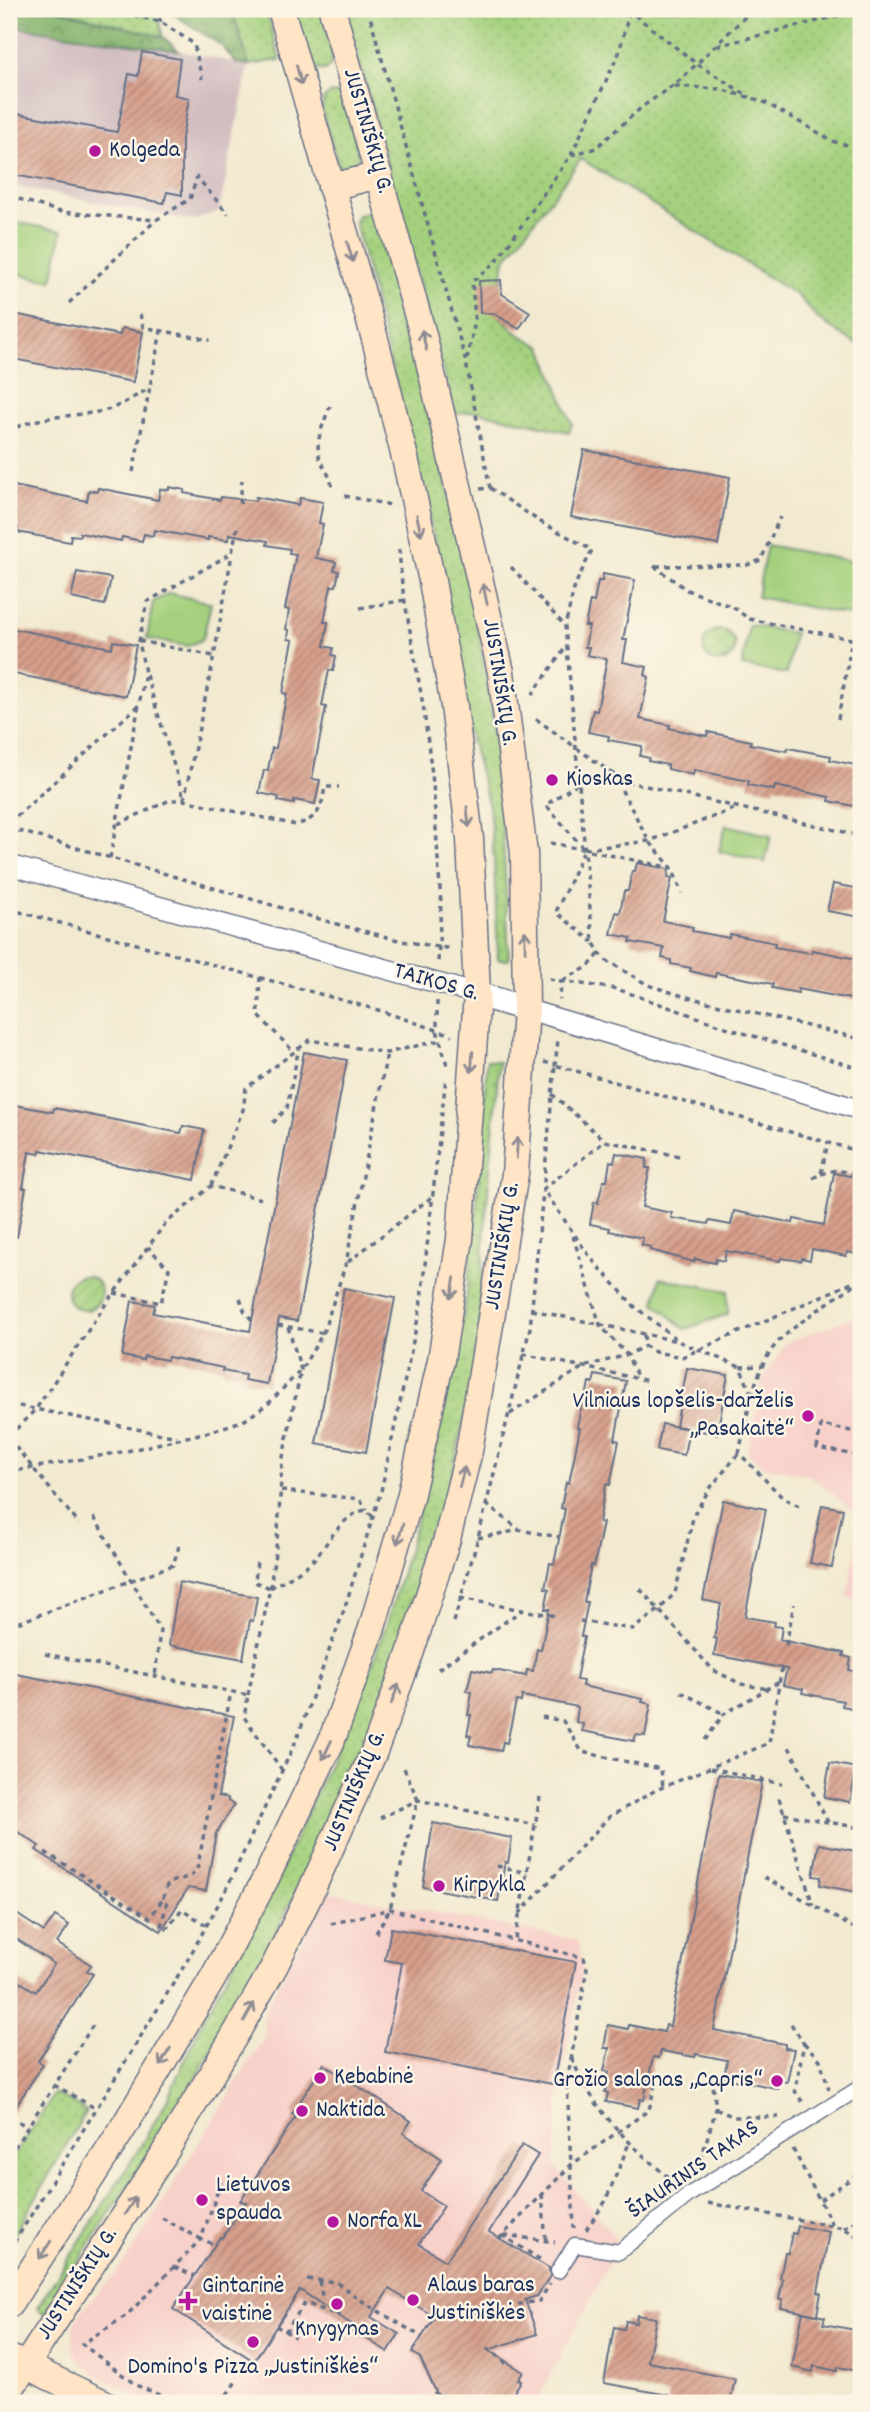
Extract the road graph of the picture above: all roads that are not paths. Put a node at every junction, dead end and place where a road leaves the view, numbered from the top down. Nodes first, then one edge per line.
1 (281, 9) edge
2 (332, 9) edge
3 (379, 175) junction
4 (331, 187) junction
5 (9, 865) edge
6 (477, 994) junction
7 (526, 1009) junction
8 (861, 1110) edge
9 (861, 2087) edge
10 (558, 2271) road end
11 (9, 2305) edge
12 (17, 2361) edge
13 (9, 2391) edge
14 (104, 2403) edge

1 -> 4 main road, JUSTINIŠKIŲ G.
2 - 3 main road, JUSTINIŠKIŲ G.
3 - 4 main road
7 -> 3 main road, JUSTINIŠKIŲ G.
4 -> 6 main road, JUSTINIŠKIŲ G.
5 - 6 street, TAIKOS G.
6 - 7 street, TAIKOS G.
6 -> 11 main road, JUSTINIŠKIŲ G.
7 - 8 street, TAIKOS G.
12 -> 7 main road, JUSTINIŠKIŲ G.
9 - 10 street, ŠIAURINIS TAKAS
12 - 13 main road, JUSTINIŠKIŲ G.
12 - 14 main road

